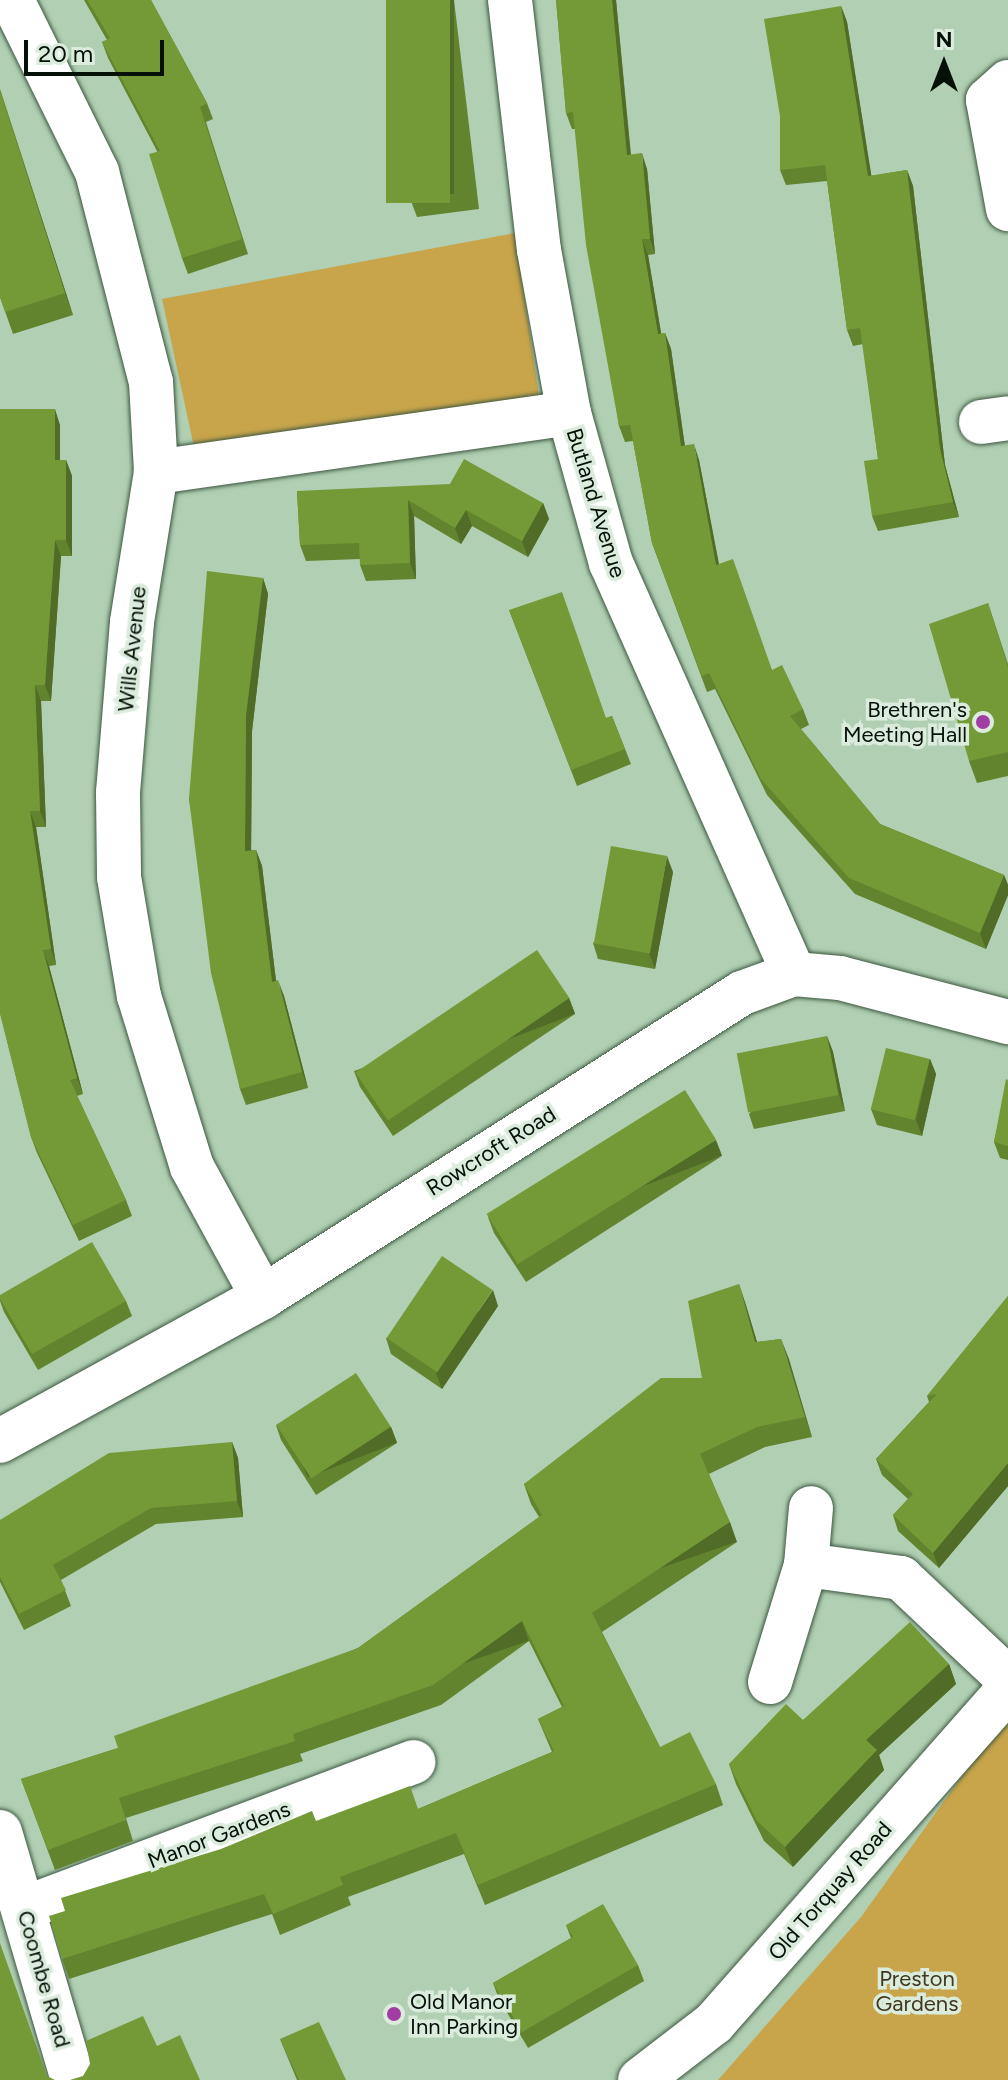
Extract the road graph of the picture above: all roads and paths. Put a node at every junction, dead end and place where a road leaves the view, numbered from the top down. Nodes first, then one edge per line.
1 (12, 0) edge
2 (510, 0) edge
3 (1008, 82) edge
4 (1008, 209) edge
5 (569, 413) junction
6 (156, 472) junction
7 (794, 974) junction
8 (1008, 1022) edge
9 (263, 1297) junction
10 (0, 1441) edge
11 (811, 1508) dead end
12 (806, 1565) junction
13 (1008, 1679) edge
14 (770, 1682) dead end
15 (1008, 1690) edge
16 (414, 1762) dead end
17 (0, 1832) edge
18 (25, 1908) junction
19 (73, 2080) edge
20 (640, 2080) edge

1 - 6 street, Wills Avenue
2 - 5 street, Butland Avenue
3 - 4 street
5 - 6 street
5 - 7 street, Butland Avenue
6 - 9 street, Wills Avenue
7 - 8 street, Rowcroft Road
7 - 9 street, Rowcroft Road
9 - 10 street, Rowcroft Road
11 - 12 street
12 - 13 street
12 - 14 street
15 - 20 street, Old Torquay Road
16 - 18 street, Manor Gardens
17 - 18 street, Coombe Road
18 - 19 street, Coombe Road

